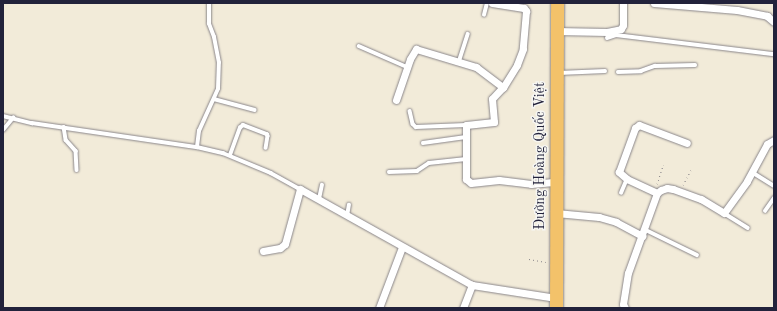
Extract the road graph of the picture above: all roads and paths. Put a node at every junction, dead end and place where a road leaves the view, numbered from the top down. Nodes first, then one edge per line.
1 (209, 3) edge
2 (487, 3) edge
3 (492, 3) edge
4 (557, 3) edge
5 (622, 3) edge
6 (654, 3) edge
7 (721, 6) edge
8 (484, 15) dead end
9 (774, 22) edge
10 (556, 31) junction
11 (468, 34) dead end
12 (607, 38) dead end
13 (359, 46) dead end
14 (774, 54) edge
15 (459, 61) junction
16 (696, 65) dead end
17 (407, 67) junction
18 (606, 72) dead end
19 (618, 72) dead end
20 (556, 73) junction
21 (503, 87) junction
22 (214, 99) junction
23 (396, 100) dead end
24 (255, 110) dead end
25 (410, 111) dead end
26 (3, 116) edge
27 (13, 118) junction
28 (466, 125) junction
29 (64, 127) junction
30 (3, 130) edge
31 (466, 137) junction
32 (774, 140) edge
33 (423, 142) dead end
34 (687, 144) dead end
35 (197, 146) junction
36 (266, 148) dead end
37 (230, 155) junction
38 (466, 159) junction
39 (663, 165) dead end
40 (77, 170) dead end
41 (691, 170) dead end
42 (389, 172) dead end
43 (752, 172) junction
44 (626, 179) junction
45 (556, 182) junction
46 (322, 185) dead end
47 (774, 186) edge
48 (300, 189) junction
49 (679, 191) junction
50 (656, 192) junction
51 (621, 193) dead end
52 (774, 198) edge
53 (318, 200) junction
54 (349, 205) dead end
55 (765, 211) dead end
56 (556, 213) junction
57 (724, 213) junction
58 (347, 216) junction
59 (748, 228) dead end
60 (643, 232) junction
61 (402, 247) junction
62 (263, 250) dead end
63 (697, 255) dead end
64 (529, 259) dead end
65 (556, 263) junction
66 (472, 285) junction
67 (556, 303) edge
68 (380, 308) edge
69 (463, 308) edge
70 (625, 308) edge

1 - 22 lane
2 - 8 lane
3 - 21 street
4 - 10 highway, Đường Hoàng Quốc Việt
5 - 10 street
6 - 7 street
7 - 9 street
10 - 20 highway, Đường Hoàng Quốc Việt
11 - 15 lane
12 - 14 lane
13 - 17 lane
15 - 17 street
15 - 21 street
16 - 19 lane
17 - 23 street
18 - 20 lane
20 - 45 highway, Đường Hoàng Quốc Việt
21 - 28 street
22 - 24 lane
22 - 35 lane
25 - 28 lane
26 - 27 lane
27 - 29 lane
27 - 30 lane
28 - 31 street
29 - 35 lane
29 - 40 lane
31 - 33 lane
31 - 38 street
32 - 43 street
34 - 44 street
35 - 37 lane
36 - 37 lane
37 - 48 lane
38 - 42 lane
38 - 45 street
39 - 50 path
41 - 49 path
43 - 47 lane
43 - 57 street
44 - 50 street
44 - 51 lane
45 - 56 highway, Đường Hoàng Quốc Việt
46 - 53 lane
48 - 53 street
48 - 62 street
49 - 50 street
49 - 57 street
50 - 60 street
52 - 55 lane
53 - 58 street
54 - 58 lane
56 - 60 street
56 - 65 highway, Đường Hoàng Quốc Việt
57 - 59 lane
58 - 61 street
60 - 63 lane
60 - 70 street
61 - 66 street
61 - 68 street
64 - 65 path
65 - 67 highway, Đường Hoàng Quốc Việt
66 - 67 street
66 - 69 street

